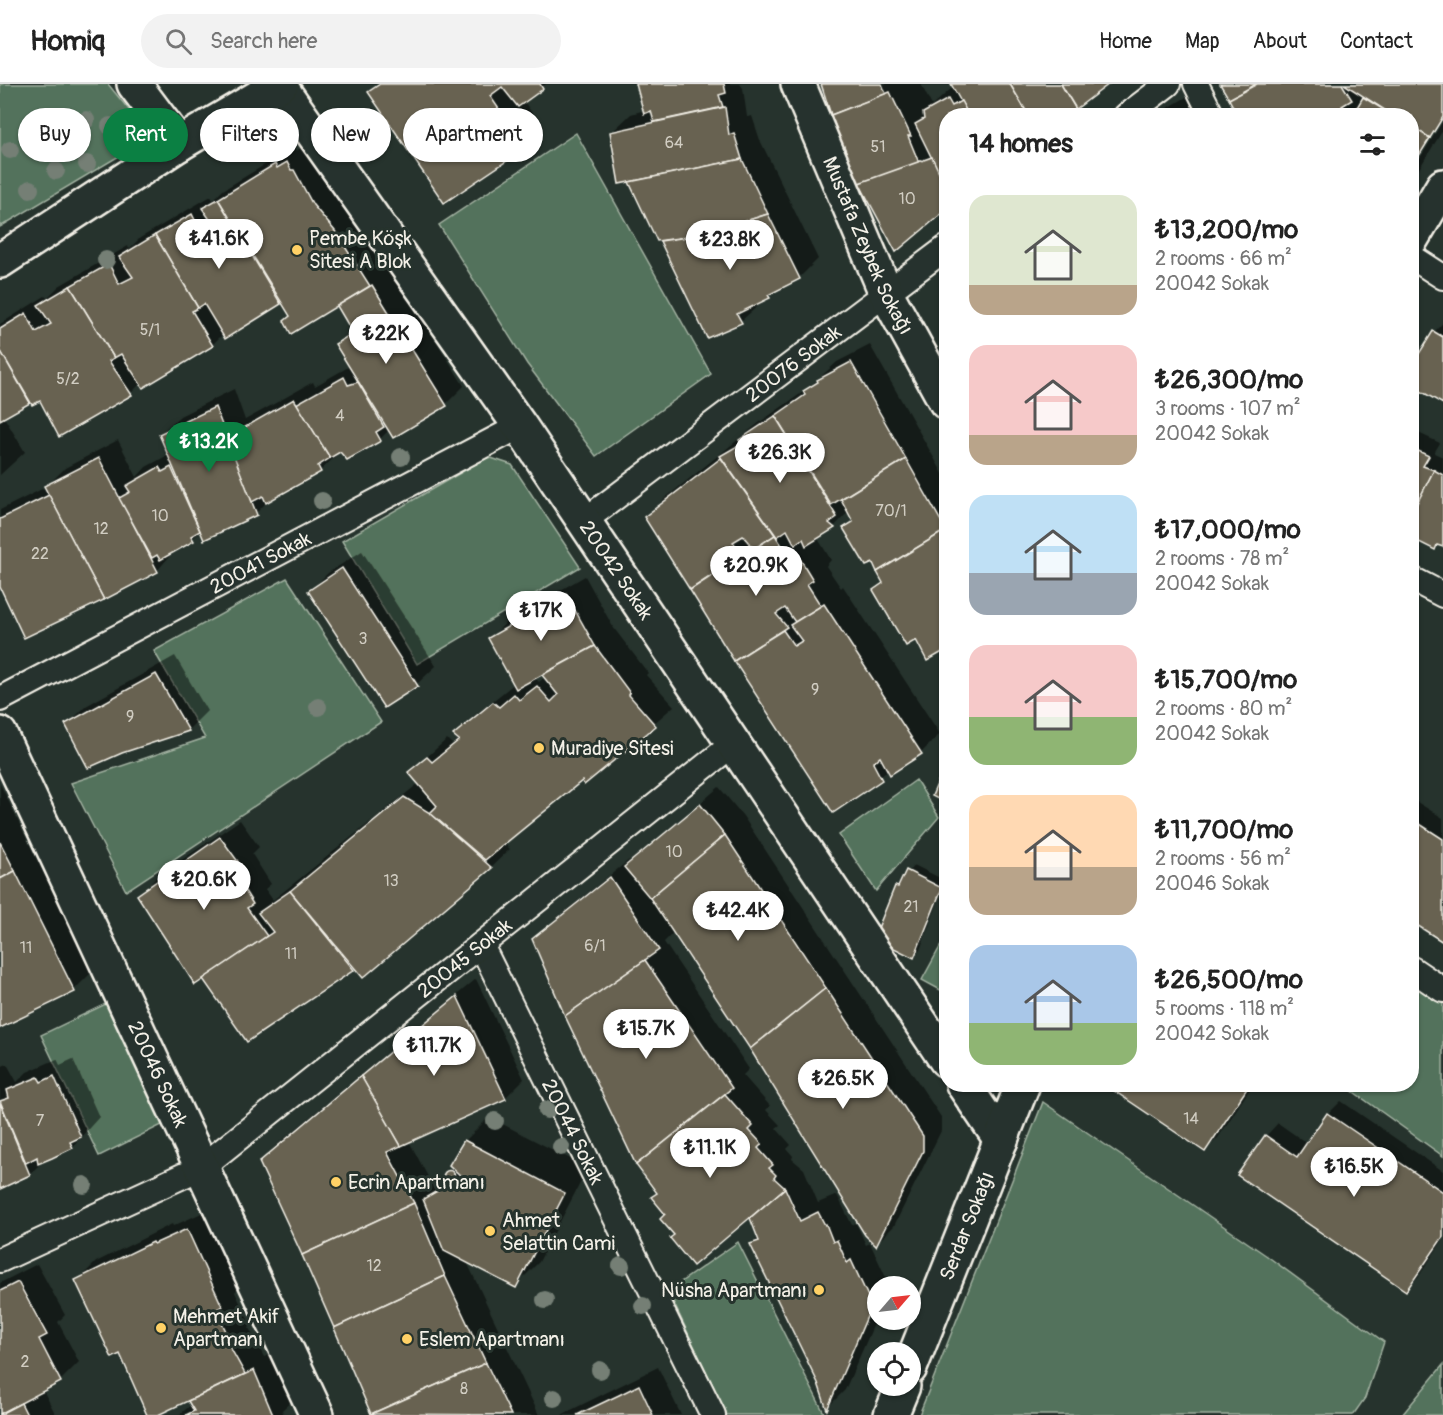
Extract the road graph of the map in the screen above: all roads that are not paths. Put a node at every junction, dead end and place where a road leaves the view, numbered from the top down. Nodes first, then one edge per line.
1 (134, 84) edge
2 (280, 84) edge
3 (798, 84) edge
4 (1168, 84) edge
5 (1196, 84) edge
6 (152, 108) edge
7 (1136, 108) edge
8 (1208, 108) edge
9 (188, 139) edge
10 (151, 162) edge
11 (1443, 186) edge
12 (1419, 226) edge
13 (939, 253) edge
14 (0, 261) edge
15 (1419, 262) edge
16 (1443, 277) edge
17 (886, 293) junction
18 (939, 389) edge
19 (520, 426) junction
20 (584, 521) junction
21 (1419, 583) edge
22 (1443, 595) edge
23 (0, 699) edge
24 (0, 734) edge
25 (733, 744) junction
26 (481, 945) junction
27 (1419, 974) edge
28 (1443, 990) edge
29 (939, 1050) edge
30 (968, 1092) edge
31 (1020, 1092) edge
32 (1001, 1140) junction
33 (202, 1167) junction
34 (0, 1260) edge
35 (920, 1342) edge
36 (899, 1396) edge
37 (317, 1415) edge
38 (712, 1415) edge
39 (891, 1415) edge

1 - 6 street
2 - 9 street
2 - 19 street, 20042 Sokak
3 - 17 street, Mustafa Zeybek Sokağı
4 - 7 lane
5 - 8 lane
10 - 14 street
11 - 12 street
13 - 17 lane, 20076 Sokak
15 - 16 lane
17 - 18 street, Mustafa Zeybek Sokağı
17 - 20 lane, 20076 Sokak
19 - 20 street, 20042 Sokak
19 - 23 lane, 20041 Sokak
20 - 25 street, 20042 Sokak
21 - 22 lane
24 - 33 street, 20046 Sokak
25 - 26 lane, 20045 Sokak
25 - 29 street, 20042 Sokak
26 - 33 lane, 20045 Sokak
26 - 38 lane, 20044 Sokak
27 - 28 lane
30 - 32 street
31 - 32 street, Serdar Sokağı
32 - 35 street, Serdar Sokağı
33 - 34 lane, 20045 Sokak
33 - 37 street, 20046 Sokak
36 - 39 street

